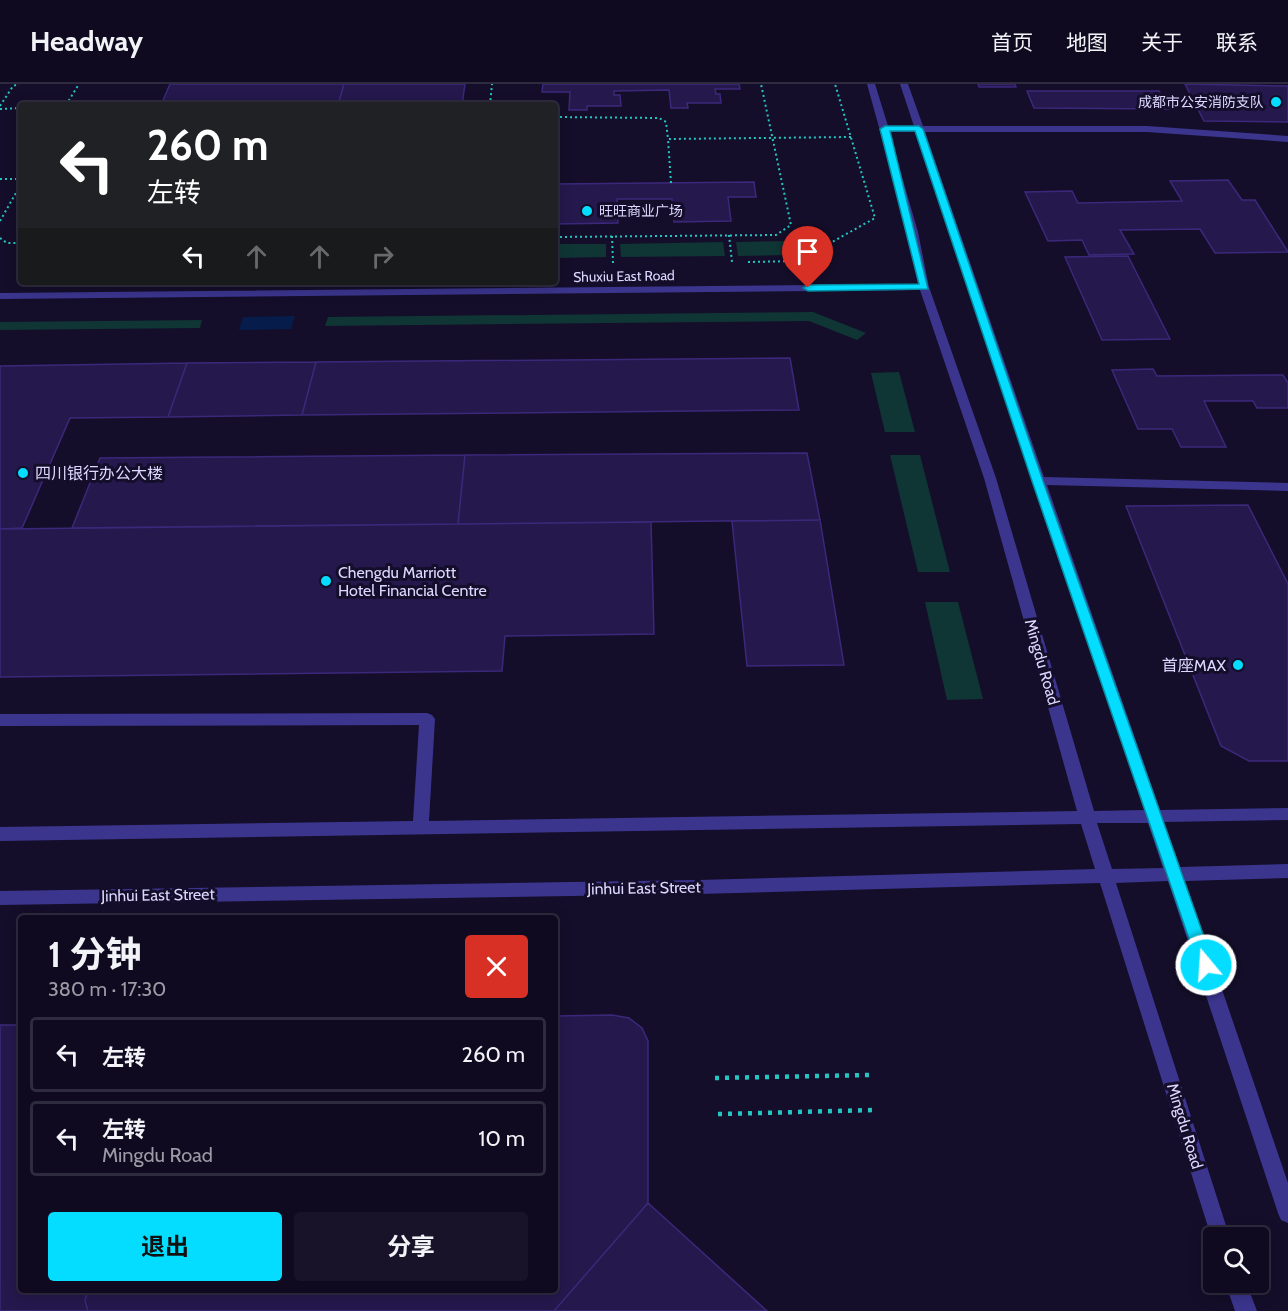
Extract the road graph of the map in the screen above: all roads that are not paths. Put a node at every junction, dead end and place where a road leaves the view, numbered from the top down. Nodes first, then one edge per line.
1 (871, 84) edge
2 (904, 84) edge
3 (885, 129) junction
4 (919, 129) junction
5 (1288, 139) edge
6 (924, 287) junction
7 (0, 296) edge
8 (1038, 481) junction
9 (1288, 487) edge
10 (0, 720) edge
11 (1153, 814) junction
12 (1288, 814) edge
13 (1087, 816) junction
14 (421, 826) junction
15 (0, 834) edge
16 (1288, 871) edge
17 (1176, 874) junction
18 (1107, 876) junction
19 (0, 898) edge
20 (1288, 1213) edge
21 (1217, 1227) edge
22 (1239, 1293) edge
23 (1246, 1311) edge

1 - 3 street, Mingdu Road
2 - 4 street
3 - 4 street
3 - 6 street, Mingdu Road
4 - 5 street
4 - 8 street
6 - 7 street, Shuxiu East Road
6 - 13 street, Mingdu Road
8 - 9 street
8 - 11 street
10 - 14 street
11 - 12 street
11 - 13 street
11 - 17 street
13 - 14 street
13 - 18 street, Mingdu Road
14 - 15 street
16 - 17 street, Jinhui East Street
17 - 18 street, Jinhui East Street
17 - 20 street
18 - 19 street, Jinhui East Street
18 - 21 street, Mingdu Road
22 - 23 street

